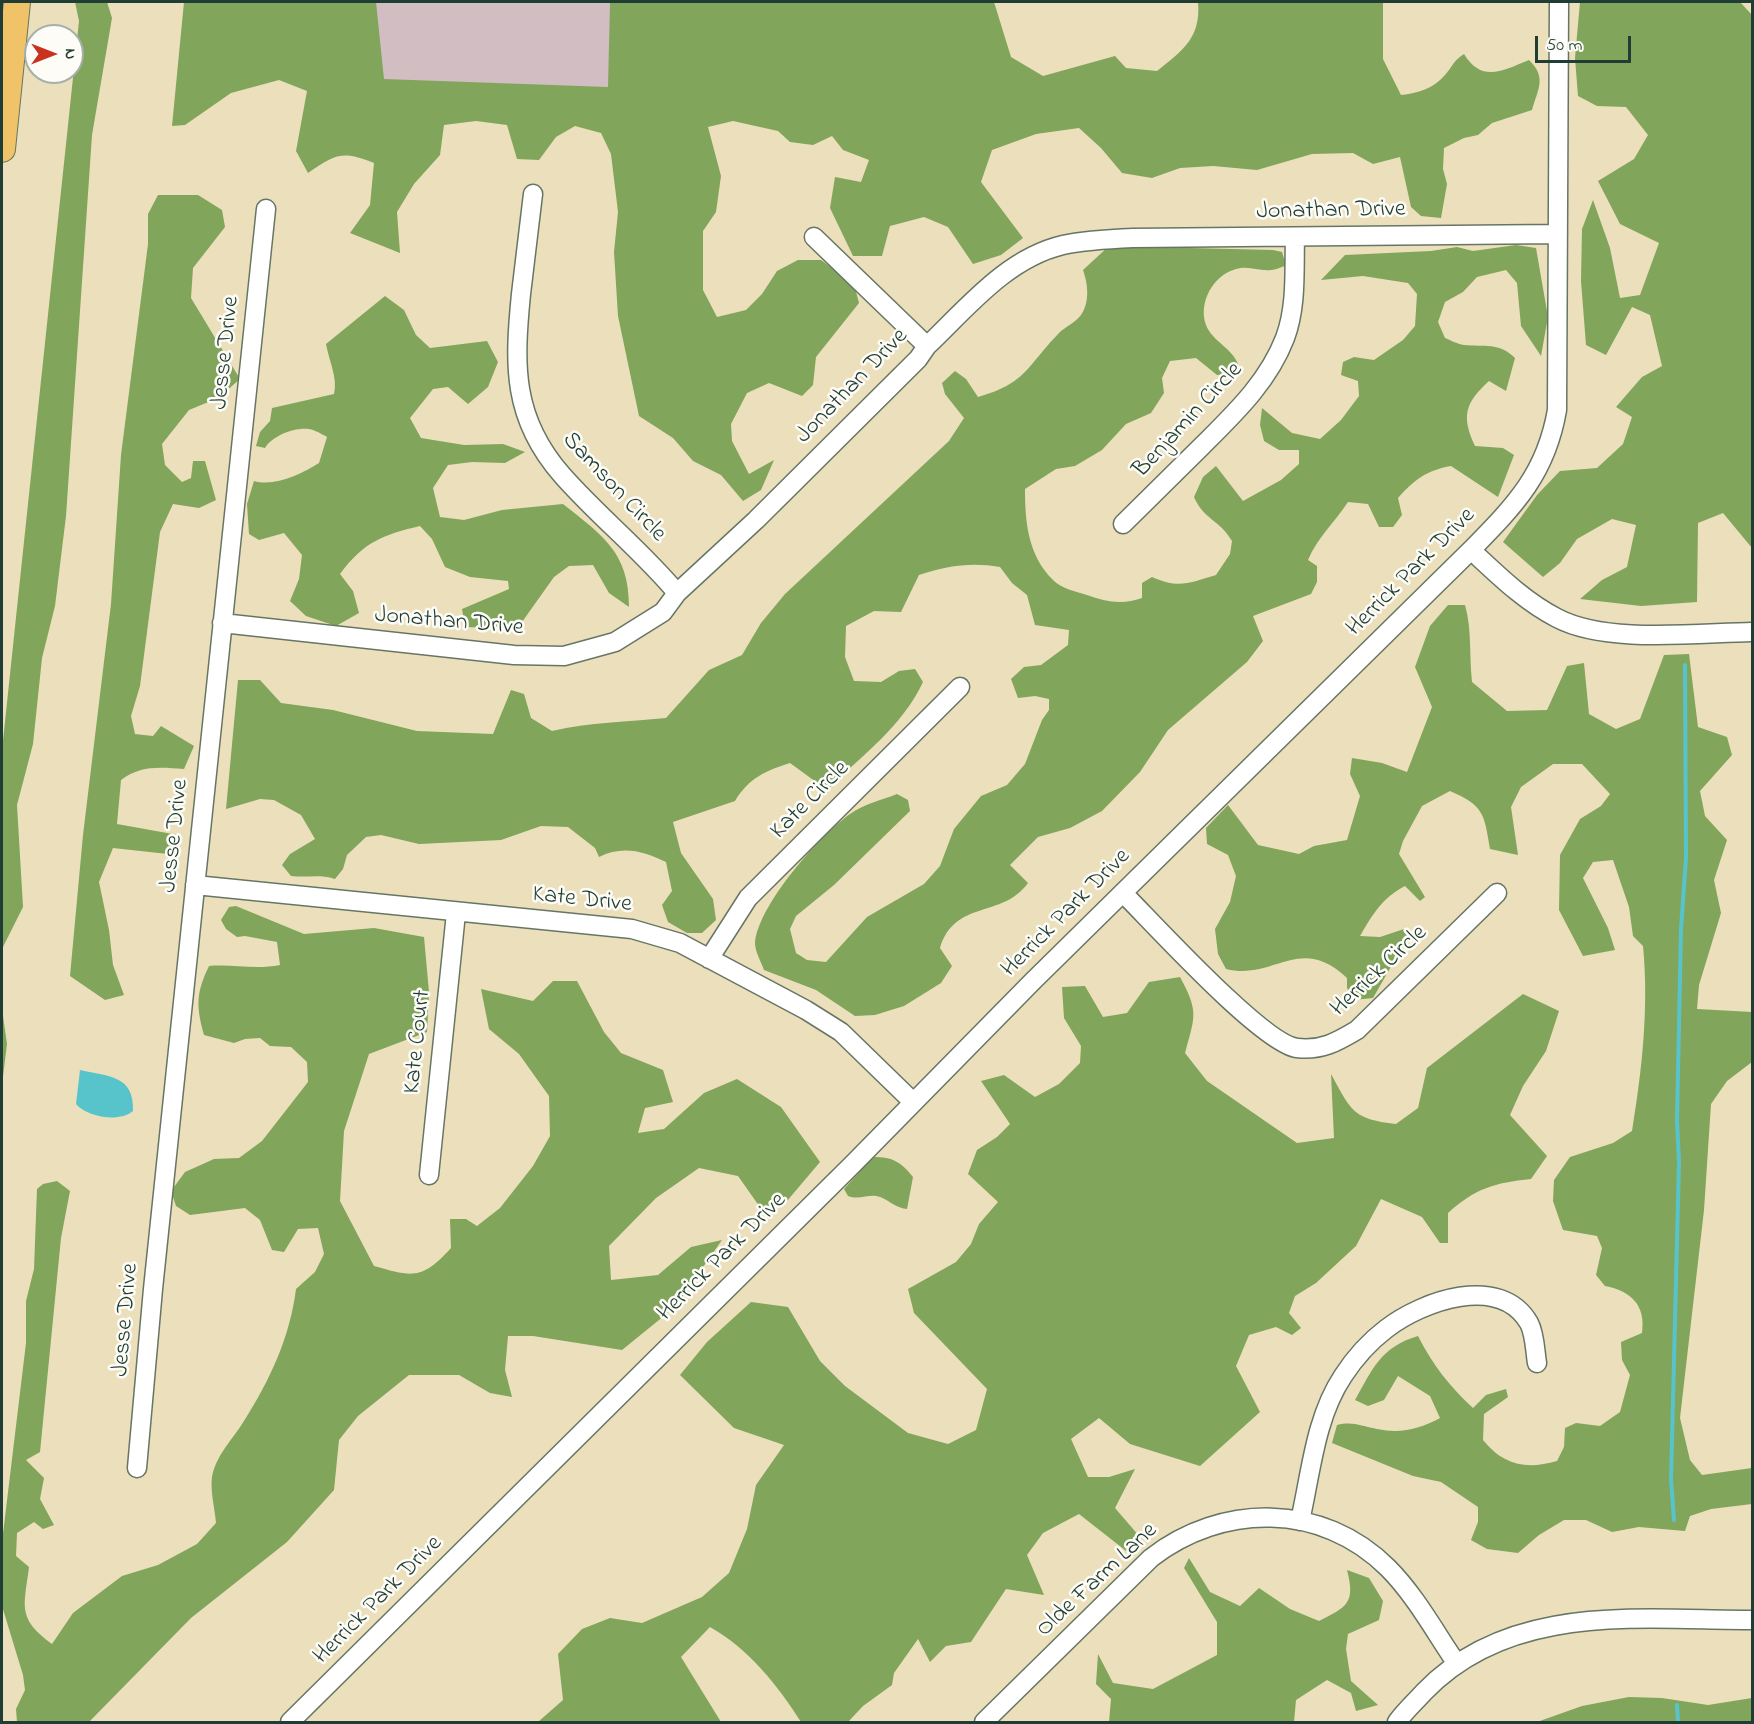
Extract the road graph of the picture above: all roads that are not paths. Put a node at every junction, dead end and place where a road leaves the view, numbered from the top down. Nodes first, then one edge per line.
1 (17, 2) edge
2 (1559, 2) edge
3 (2, 149) edge
4 (533, 194) dead end
5 (266, 209) dead end
6 (1558, 234) junction
7 (814, 237) dead end
8 (1295, 237) junction
9 (927, 346) junction
10 (1123, 524) dead end
11 (1471, 550) junction
12 (677, 593) junction
13 (222, 623) junction
14 (1752, 632) edge
15 (960, 687) dead end
16 (195, 885) junction
17 (1497, 892) dead end
18 (1123, 893) junction
19 (456, 913) junction
20 (709, 959) junction
21 (913, 1102) junction
22 (429, 1175) dead end
23 (1537, 1364) dead end
24 (137, 1468) dead end
25 (1300, 1521) junction
26 (1752, 1620) edge
27 (1456, 1664) junction
28 (290, 1722) edge
29 (984, 1722) edge
30 (1397, 1722) edge

1 - 3 highway
2 - 6 street, Herrick Park Drive
4 - 12 street, Samson Circle
5 - 13 street, Jesse Drive
6 - 8 street, Jonathan Drive
6 - 11 street, Herrick Park Drive
7 - 9 street
8 - 9 street, Jonathan Drive
8 - 10 street, Benjamin Circle
9 - 12 street, Jonathan Drive
11 - 14 street
11 - 18 street, Herrick Park Drive
12 - 13 street, Jonathan Drive
13 - 16 street, Jesse Drive
15 - 20 street, Kate Circle
16 - 19 street, Kate Drive
16 - 24 street, Jesse Drive
17 - 18 street, Herrick Circle
18 - 21 street, Herrick Park Drive
19 - 20 street, Kate Drive
19 - 22 street, Kate Court
20 - 21 street, Kate Drive
21 - 28 street, Herrick Park Drive
23 - 25 street
25 - 27 street, Olde Farm Lane
25 - 29 street, Olde Farm Lane
26 - 27 street
27 - 30 street

